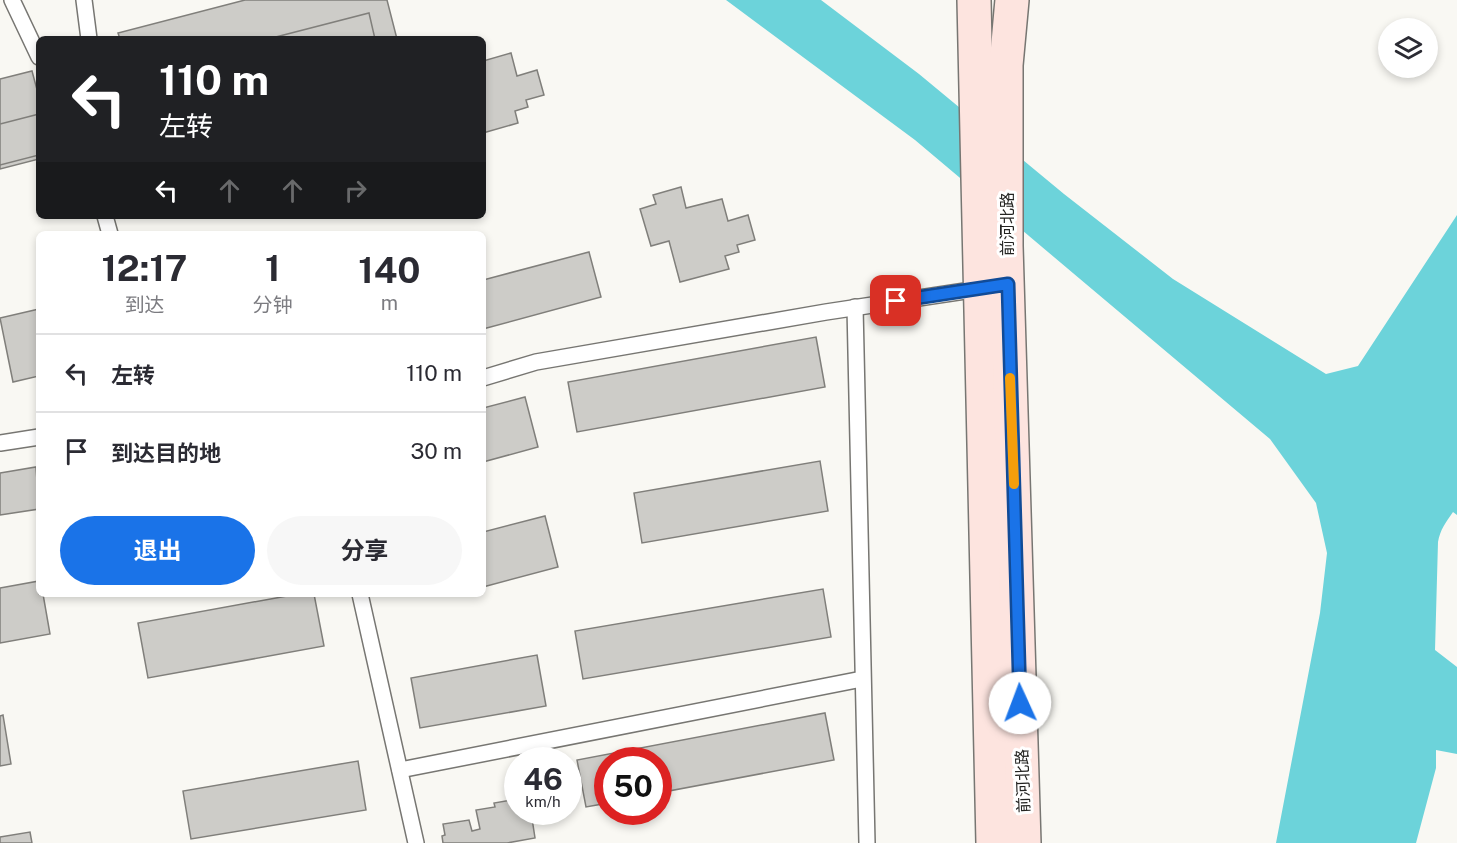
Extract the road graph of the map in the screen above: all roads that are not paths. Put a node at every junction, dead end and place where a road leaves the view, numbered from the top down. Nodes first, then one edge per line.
1 (12, 0) edge
2 (84, 0) edge
3 (974, 0) edge
4 (1012, 0) edge
5 (89, 36) edge
6 (36, 51) edge
7 (992, 238) junction
8 (994, 286) junction
9 (855, 307) junction
10 (486, 377) edge
11 (36, 437) edge
12 (0, 442) edge
13 (361, 597) edge
14 (862, 679) junction
15 (400, 770) junction
16 (416, 843) edge
17 (867, 843) edge
18 (993, 843) edge
19 (1024, 843) edge

1 - 6 lane
2 - 5 lane
3 - 7 main road, 前河北路
4 - 7 main road, 前河北路
7 - 8 main road, 前河北路
8 - 9 lane
8 - 18 main road, 前河北路
8 - 19 main road, 前河北路
9 - 10 lane
9 - 14 lane
11 - 12 lane
13 - 15 lane
14 - 15 lane
14 - 17 lane
15 - 16 lane

